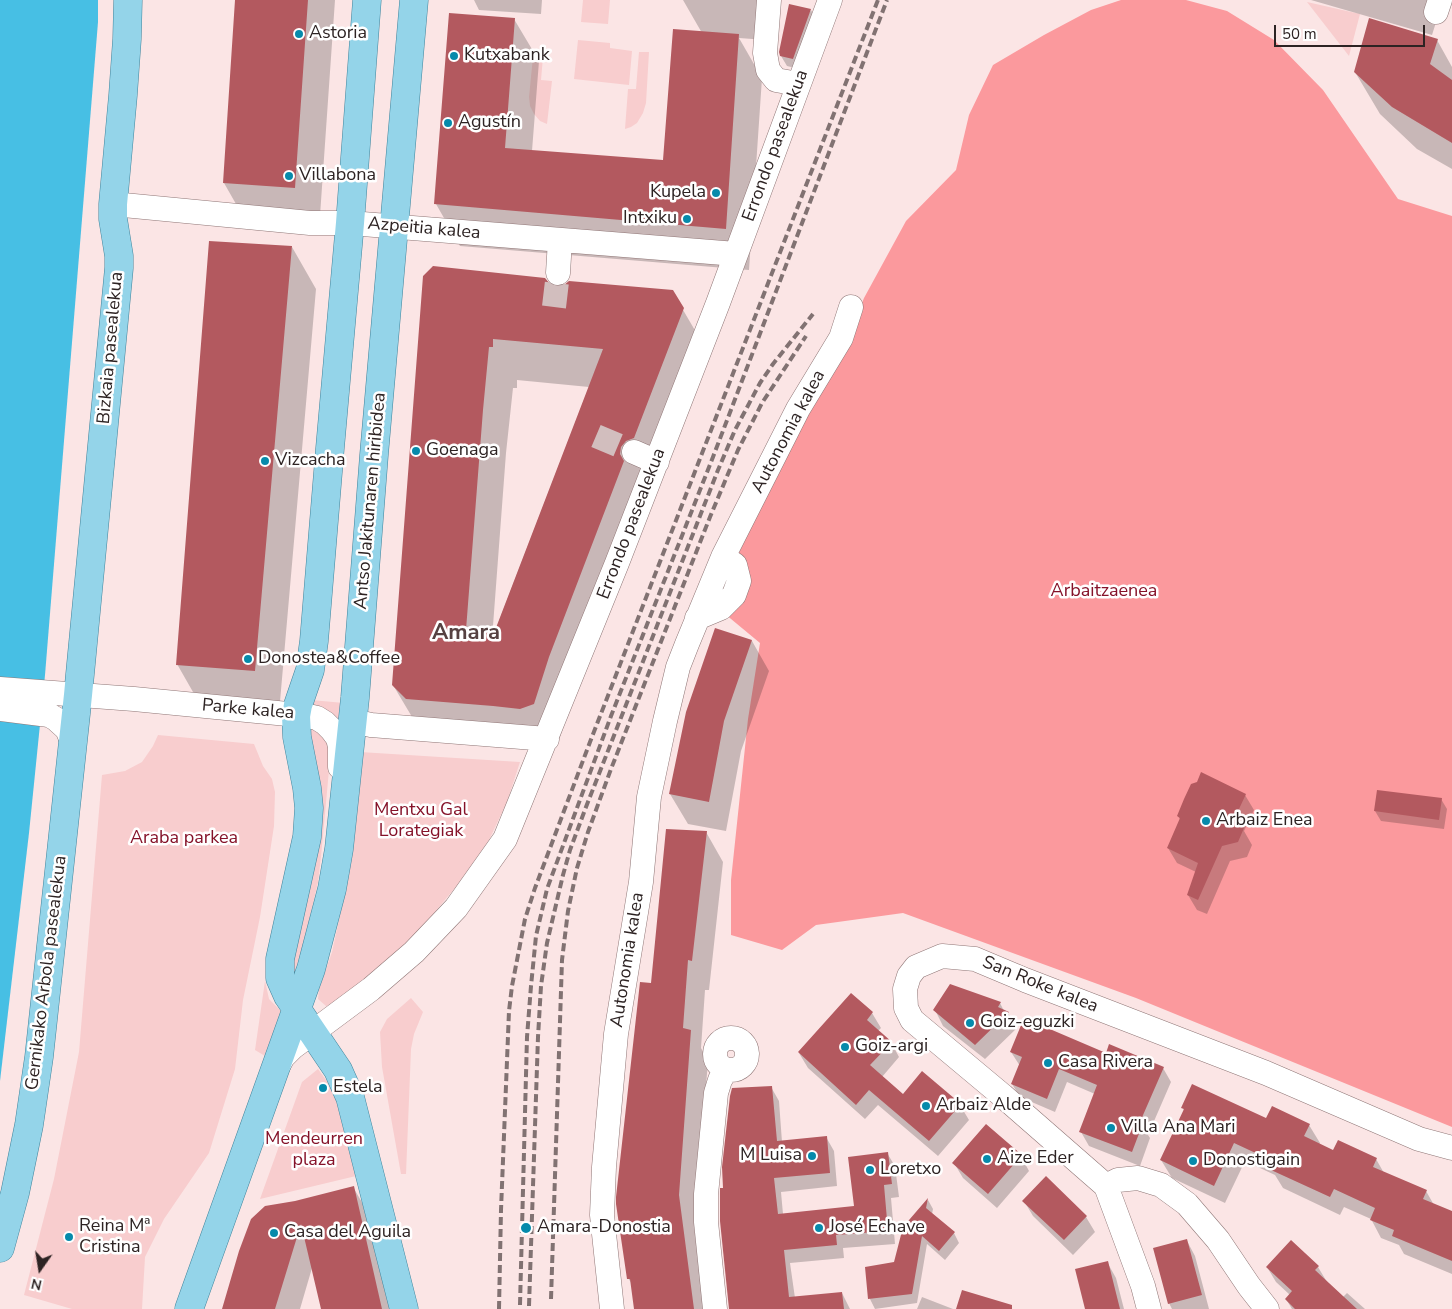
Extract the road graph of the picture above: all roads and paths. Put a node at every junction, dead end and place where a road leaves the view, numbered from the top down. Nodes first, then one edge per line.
1 (128, 0) edge
2 (367, 0) edge
3 (414, 0) edge
4 (769, 0) edge
5 (830, 0) edge
6 (798, 84) junction
7 (113, 204) junction
8 (350, 223) junction
9 (394, 227) junction
10 (560, 240) junction
11 (736, 254) junction
12 (558, 273) tunnel mouth
13 (851, 306) dead end
14 (634, 452) tunnel mouth
15 (656, 462) junction
16 (0, 689) edge
17 (78, 695) junction
18 (42, 703) junction
19 (0, 709) edge
20 (296, 714) junction
21 (353, 720) junction
22 (546, 738) junction
23 (73, 743) junction
24 (344, 808) junction
25 (299, 1004) junction
26 (336, 1015) junction
27 (313, 1032) junction
28 (276, 1068) junction
29 (726, 1070) dead end
30 (1452, 1148) edge
31 (1106, 1186) junction
32 (0, 1248) edge
33 (189, 1309) edge
34 (404, 1309) edge
35 (612, 1309) edge
36 (715, 1309) edge
37 (1149, 1309) edge
38 (1267, 1309) edge

1 - 7 main road, Bizkaia pasealekua
2 - 8 main road
3 - 9 main road, Antso Jakitunaren hiribidea
4 - 6 street
5 - 6 street, Errondo pasealekua
6 - 11 street, Errondo pasealekua
7 - 8 street, Azpeitia kalea
7 - 17 main road, Bizkaia pasealekua
8 - 9 street, Azpeitia kalea
8 - 20 main road
9 - 10 street, Azpeitia kalea
9 - 21 main road, Antso Jakitunaren hiribidea
10 - 11 street, Azpeitia kalea
10 - 12 street
11 - 15 street, Errondo pasealekua
13 - 35 street, Autonomia kalea
14 - 15 street
15 - 22 street, Errondo pasealekua
16 - 18 street
17 - 18 street, Parke kalea
17 - 20 street, Parke kalea
17 - 23 main road, Gernikako Arbola pasealekua
18 - 19 street
18 - 23 street
20 - 24 street, Parke kalea
20 - 25 main road
21 - 22 street
21 - 24 main road, Antso Jakitunaren hiribidea
22 - 26 street, Errondo pasealekua
23 - 32 main road, Gernikako Arbola pasealekua
24 - 25 main road, Antso Jakitunaren hiribidea
25 - 26 street
25 - 27 main road
25 - 28 main road, Antso Jakitunaren hiribidea
26 - 27 street
27 - 28 street
27 - 34 main road
28 - 33 main road
29 - 36 street
30 - 31 street, San Roke kalea
31 - 37 street, San Roke kalea
31 - 38 street

